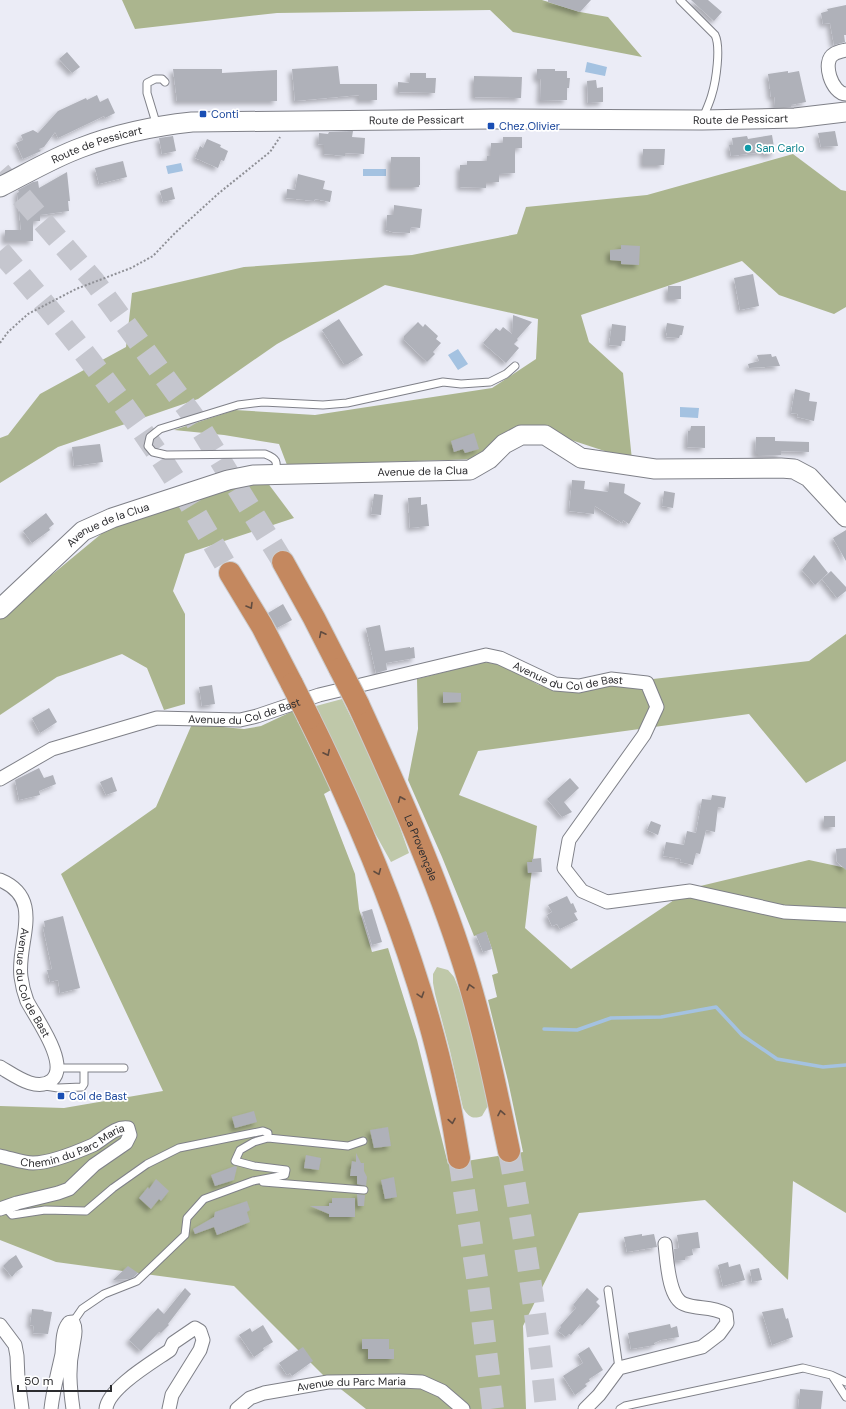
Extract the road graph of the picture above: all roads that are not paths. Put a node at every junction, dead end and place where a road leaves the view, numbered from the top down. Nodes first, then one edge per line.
1 (680, 0) edge
2 (846, 50) edge
3 (165, 82) dead end
4 (846, 94) edge
5 (846, 112) edge
6 (702, 120) junction
7 (157, 126) junction
8 (0, 187) edge
9 (515, 366) dead end
10 (276, 475) junction
11 (846, 517) edge
12 (283, 562) tunnel mouth
13 (230, 573) tunnel mouth
14 (0, 609) edge
15 (0, 779) edge
16 (0, 880) edge
17 (846, 915) edge
18 (0, 1067) edge
19 (58, 1068) junction
20 (84, 1068) junction
21 (124, 1068) dead end
22 (41, 1085) junction
23 (268, 1138) junction
24 (363, 1141) dead end
25 (508, 1152) tunnel mouth
26 (0, 1156) edge
27 (458, 1158) tunnel mouth
28 (253, 1181) junction
29 (364, 1190) dead end
30 (3, 1208) edge
31 (666, 1244) dead end
32 (608, 1290) dead end
33 (73, 1322) junction
34 (0, 1325) edge
35 (619, 1368) junction
36 (832, 1375) junction
37 (846, 1382) edge
38 (846, 1397) edge
39 (22, 1409) edge
40 (51, 1409) edge
41 (73, 1409) edge
42 (106, 1409) edge
43 (169, 1409) edge
44 (237, 1409) edge
45 (463, 1409) edge
46 (585, 1409) edge
47 (620, 1409) edge

1 - 6 lane
2 - 4 street
3 - 7 lane
5 - 6 street, Route de Pessicart
6 - 7 street, Route de Pessicart
7 - 8 street, Route de Pessicart
9 - 10 lane
10 - 11 street, Avenue de la Clua
10 - 14 street, Avenue de la Clua
25 -> 12 highway, La Provençale, bridge
13 -> 27 highway, bridge
15 - 17 street, Avenue du Col de Bast
16 - 19 street, Avenue du Col de Bast
18 - 22 street
19 - 20 lane
19 - 22 street
20 - 21 lane
20 - 22 lane
23 - 24 lane
23 - 28 lane
23 - 30 lane
26 - 30 street, Chemin du Parc Maria
28 - 29 lane
28 - 33 lane
31 - 35 street
32 - 35 lane
33 - 40 street
33 - 41 street
34 - 39 street
35 - 46 street
36 - 37 lane
36 - 38 lane
36 - 47 lane
42 - 43 street
44 - 45 street, Avenue du Parc Maria

